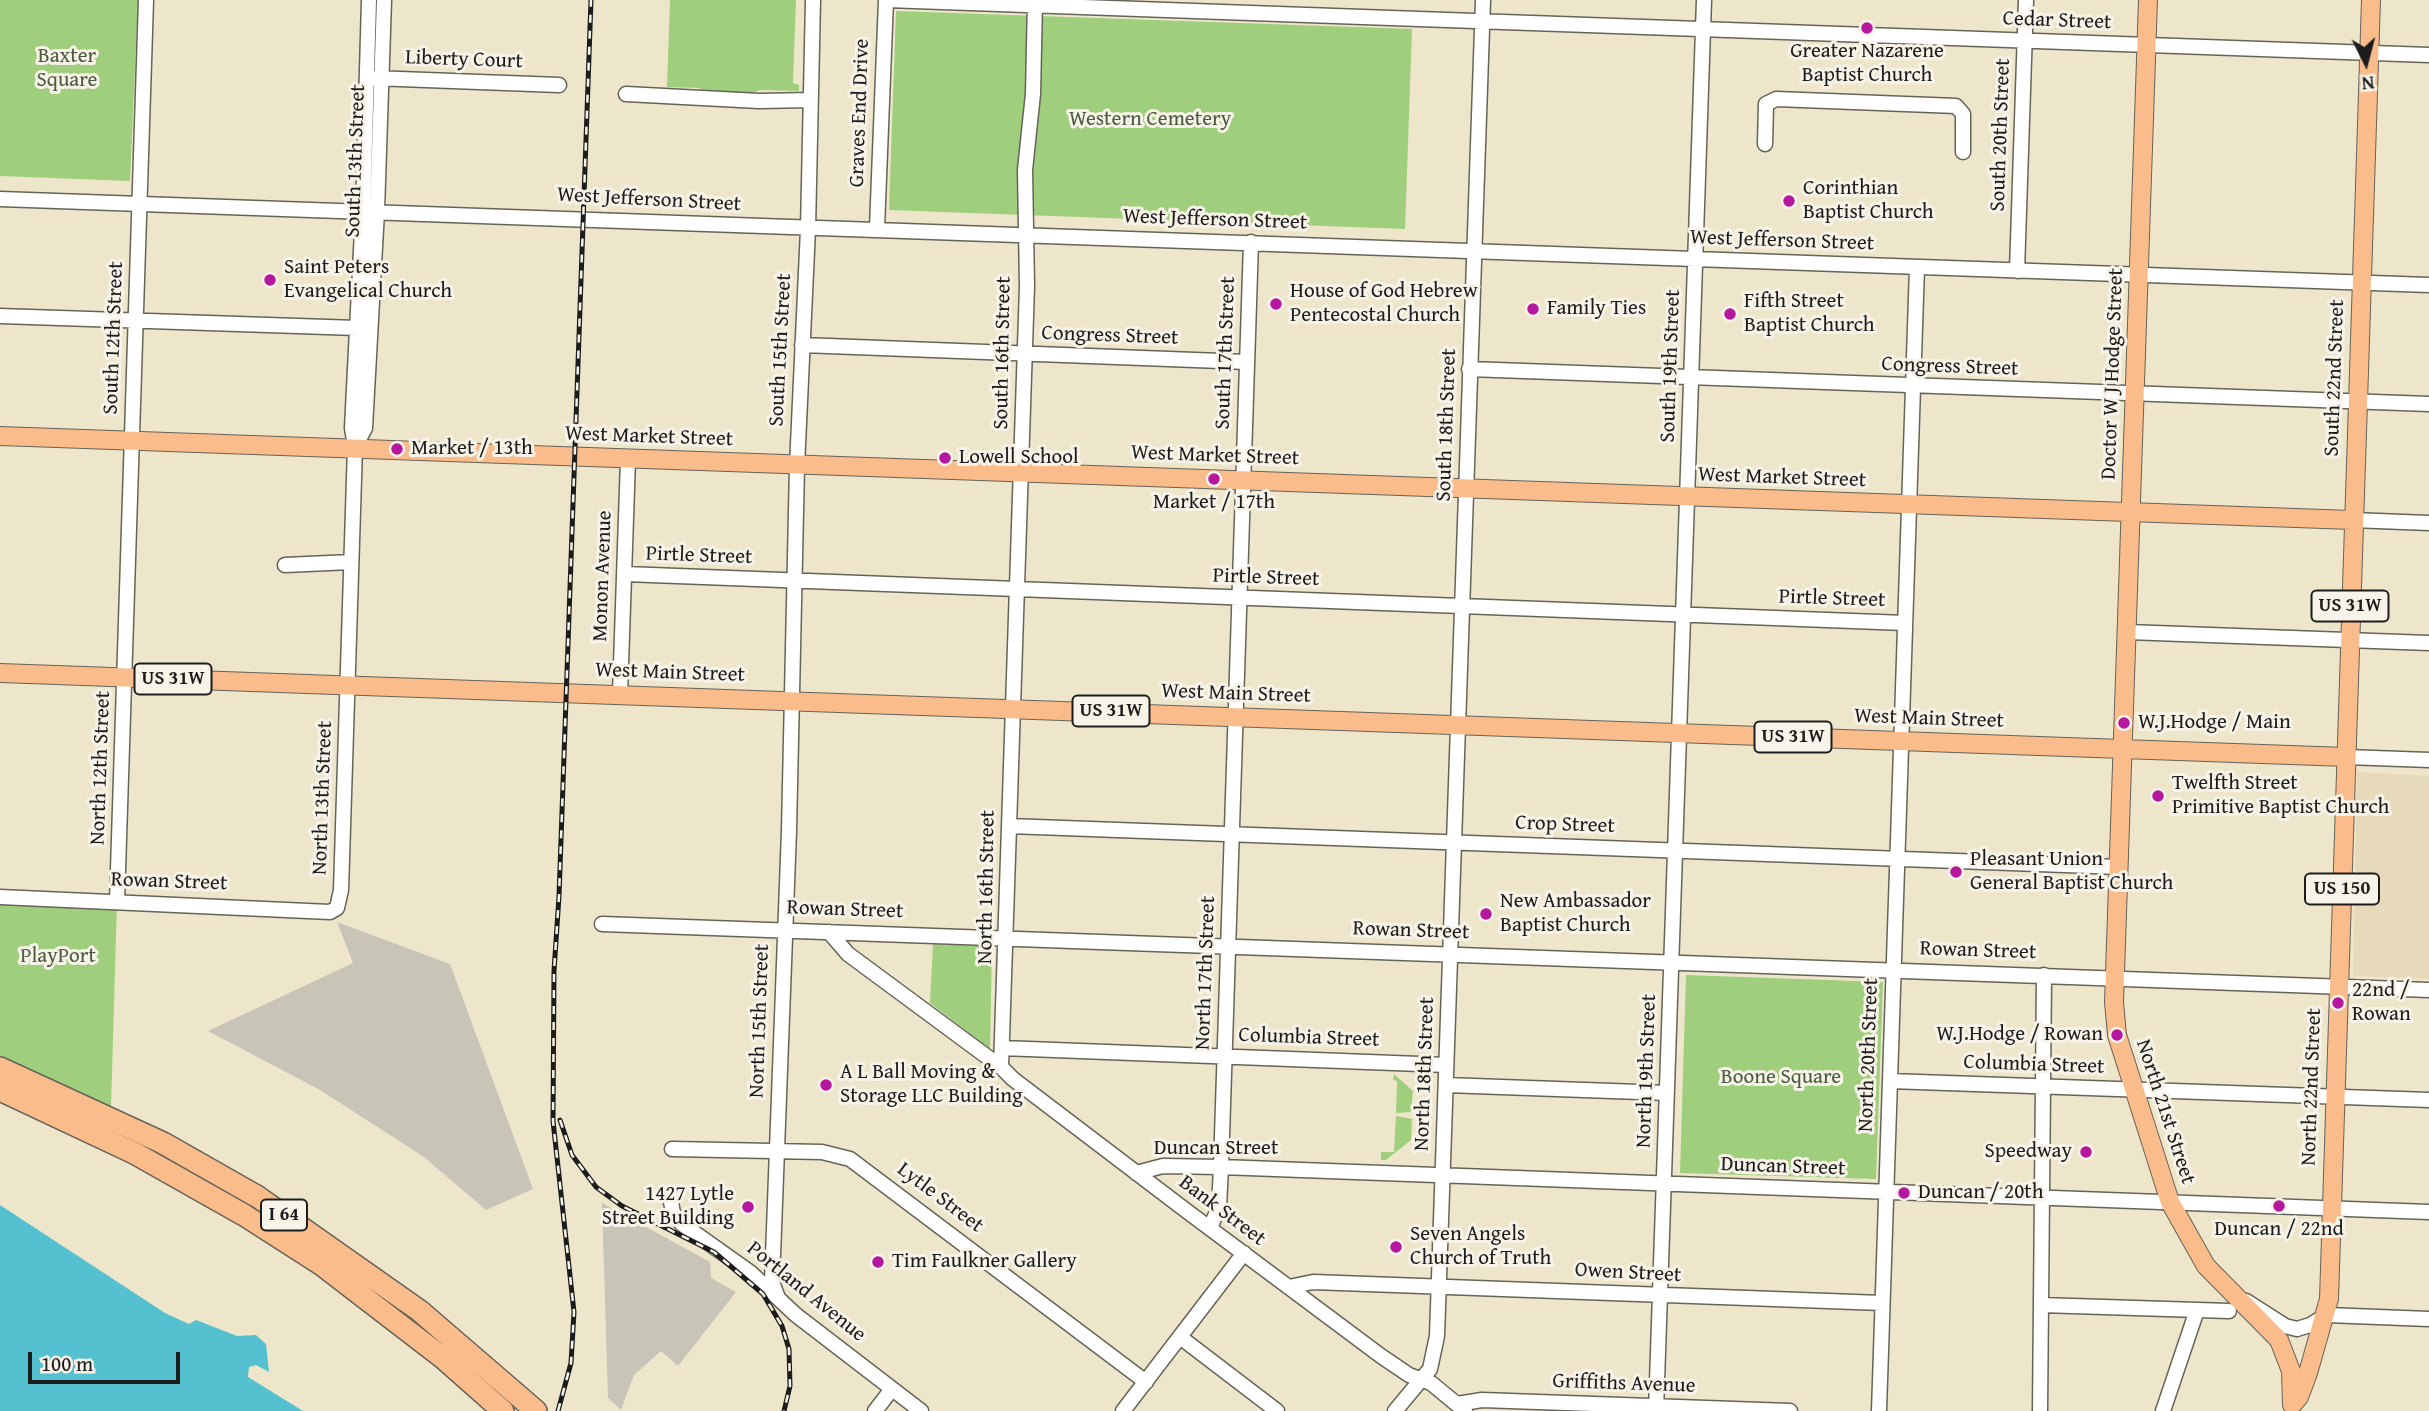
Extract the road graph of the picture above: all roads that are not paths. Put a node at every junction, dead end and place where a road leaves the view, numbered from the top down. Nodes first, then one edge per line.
1 (146, 0) edge
2 (369, 0) edge
3 (384, 0) edge
4 (813, 0) edge
5 (886, 0) edge
6 (1483, 0) edge
7 (1704, 0) edge
8 (2026, 0) edge
9 (2148, 0) edge
10 (2371, 0) edge
11 (1035, 3) edge
12 (1259, 7) edge
13 (1482, 21) junction
14 (1703, 29) junction
15 (2025, 40) junction
16 (2147, 45) junction
17 (2370, 52) junction
18 (2429, 55) edge
19 (374, 78) junction
20 (559, 85) dead end
21 (626, 94) dead end
22 (810, 100) junction
23 (1765, 144) dead end
24 (1963, 152) dead end
25 (0, 199) edge
26 (139, 204) junction
27 (370, 211) junction
28 (877, 228) junction
29 (808, 229) junction
30 (1026, 234) junction
31 (1251, 242) junction
32 (1474, 251) junction
33 (1695, 260) junction
34 (1917, 267) junction
35 (2017, 271) junction
36 (2139, 276) junction
37 (2362, 283) junction
38 (2429, 285) edge
39 (0, 316) edge
40 (136, 322) junction
41 (357, 328) junction
42 (802, 345) junction
43 (1025, 353) junction
44 (1247, 362) junction
45 (1469, 369) junction
46 (1691, 378) junction
47 (1914, 386) junction
48 (2135, 395) junction
49 (2358, 402) junction
50 (2429, 404) edge
51 (0, 436) edge
52 (132, 441) junction
53 (355, 447) junction
54 (628, 458) junction
55 (797, 466) junction
56 (1021, 473) junction
57 (1243, 480) junction
58 (1465, 489) junction
59 (1687, 496) junction
60 (1910, 506) junction
61 (2132, 512) junction
62 (2352, 520) junction
63 (2429, 523) edge
64 (351, 562) junction
65 (285, 565) dead end
66 (625, 574) junction
67 (794, 580) junction
68 (1017, 589) junction
69 (1240, 598) junction
70 (1462, 606) junction
71 (1683, 615) junction
72 (1905, 623) junction
73 (2127, 632) junction
74 (2349, 640) junction
75 (2429, 643) edge
76 (0, 673) edge
77 (125, 677) junction
78 (347, 685) junction
79 (620, 694) junction
80 (790, 702) junction
81 (1014, 708) junction
82 (1237, 716) junction
83 (1457, 725) junction
84 (1679, 733) junction
85 (1901, 741) junction
86 (2124, 750) junction
87 (2346, 757) junction
88 (2429, 760) edge
89 (1009, 826) junction
90 (1232, 834) junction
91 (1454, 843) junction
92 (1675, 851) junction
93 (1897, 859) junction
94 (2119, 867) junction
95 (0, 897) edge
96 (117, 901) junction
97 (335, 911) joint
98 (602, 924) dead end
99 (784, 929) junction
100 (829, 932) junction
101 (1007, 937) junction
102 (1228, 946) junction
103 (1450, 953) junction
104 (1671, 962) junction
105 (1893, 970) junction
106 (2044, 975) junction
107 (2115, 978) junction
108 (2338, 986) junction
109 (2429, 990) edge
110 (1002, 1048) junction
111 (1224, 1056) junction
112 (1446, 1065) junction
113 (1001, 1067) junction
114 (0, 1068) edge
115 (1890, 1081) junction
116 (1446, 1085) junction
117 (2043, 1087) junction
118 (0, 1090) edge
119 (2134, 1090) junction
120 (1667, 1093) junction
121 (2334, 1097) junction
122 (2429, 1100) edge
123 (672, 1149) dead end
124 (776, 1152) junction
125 (1221, 1167) junction
126 (1136, 1173) junction
127 (1443, 1176) junction
128 (1664, 1184) junction
129 (1886, 1192) junction
130 (2042, 1199) junction
131 (671, 1202) dead end
132 (2170, 1202) junction
133 (2331, 1209) junction
134 (2429, 1212) edge
135 (1210, 1228) junction
136 (1244, 1253) junction
137 (1439, 1286) junction
138 (1289, 1287) junction
139 (1661, 1295) junction
140 (778, 1298) junction
141 (1882, 1303) junction
142 (2234, 1303) junction
143 (2041, 1305) junction
144 (2197, 1310) junction
145 (2327, 1315) junction
146 (2429, 1319) edge
147 (1180, 1337) junction
148 (1421, 1379) junction
149 (1146, 1381) junction
150 (892, 1389) junction
151 (1461, 1408) edge
152 (1656, 1409) edge
153 (2292, 1409) edge
154 (503, 1411) edge
155 (536, 1411) edge
156 (875, 1411) edge
157 (921, 1411) edge
158 (1123, 1411) edge
159 (1277, 1411) edge
160 (1395, 1411) edge
161 (1790, 1411) edge
162 (1879, 1411) edge
163 (2040, 1411) edge
164 (2163, 1411) edge

1 - 26 street, South 12th Street
2 - 19 street, South 13th Street
3 - 19 street, South 13th Street
4 - 22 street, South 15th Street
5 - 11 street, Cedar Street
5 - 28 street, Graves End Drive
6 - 13 street, South 18th Street
7 - 14 street, South 19th Street
8 - 15 street, South 20th Street
9 - 16 main road, Doctor W J Hodge Street
10 - 17 main road, South 22nd Street / US 31W
11 - 12 street, Cedar Street
11 - 30 street, South 16th Street
12 - 13 street, Cedar Street
13 - 14 street, Cedar Street
13 - 32 street, South 18th Street
14 - 15 street, Cedar Street
14 - 33 street, South 19th Street
15 - 16 street, Cedar Street
15 - 35 street, South 20th Street
16 - 17 street, Cedar Street
16 - 36 main road, Doctor W J Hodge Street
17 - 18 street, Cedar Street
17 - 37 main road, South 22nd Street / US 31W
19 - 20 street, Liberty Court
19 - 27 street, South 13th Street
21 - 22 street
22 - 29 street, South 15th Street
23 - 24 street
25 - 26 street, West Jefferson Street
26 - 27 street, West Jefferson Street
26 - 40 street, South 12th Street
27 - 29 street, West Jefferson Street
27 - 41 street, South 13th Street
27 - 53 street, South 13th Street
28 - 29 street, West Jefferson Street
28 - 30 street, West Jefferson Street
29 - 42 street, South 15th Street
30 - 31 street, West Jefferson Street
30 - 43 street, South 16th Street
31 - 32 street, West Jefferson Street
31 - 44 street, South 17th Street
32 - 33 street, West Jefferson Street
32 - 45 street, South 18th Street
33 - 34 street, West Jefferson Street
33 - 46 street, South 19th Street
34 - 35 street, West Jefferson Street
34 - 47 street
35 - 36 street, West Jefferson Street
36 - 37 street, West Jefferson Street
36 - 48 main road, Doctor W J Hodge Street
37 - 38 street, West Jefferson Street
37 - 49 main road, South 22nd Street / US 31W
39 - 40 street
40 - 41 street
40 - 52 street, South 12th Street
41 - 53 street, South 13th Street
42 - 43 street, Congress Street
42 - 55 street, South 15th Street
43 - 44 street, Congress Street
43 - 56 street, South 16th Street
44 - 57 street, South 17th Street
45 - 46 street, Congress Street
45 - 58 street, South 18th Street
46 - 47 street, Congress Street
46 - 59 street, South 19th Street
47 - 48 street, Congress Street
47 - 60 street
48 - 49 street, Congress Street
48 - 61 main road, Doctor W J Hodge Street
49 - 50 street, Congress Street
49 - 62 main road, South 22nd Street / US 31W
51 - 52 main road, West Market Street
52 - 53 main road, West Market Street
52 - 77 street, South 12th Street
53 - 54 main road, West Market Street
53 - 64 street, South 13th Street
54 - 55 main road, West Market Street
54 - 66 street, Monon Avenue
55 - 56 main road, West Market Street
55 - 67 street, South 15th Street
56 - 57 main road, West Market Street
56 - 68 street, South 16th Street
57 - 58 main road, West Market Street
57 - 69 street, South 17th Street
58 - 59 main road, West Market Street
58 - 70 street, South 18th Street
59 - 60 main road, West Market Street
59 - 71 street, South 19th Street
60 - 61 main road, West Market Street
60 - 72 street
61 - 62 main road, West Market Street
61 - 73 main road, Doctor W J Hodge Street / US 150
62 - 63 street, West Market Street
62 - 74 main road, South 22nd Street / US 31W
64 - 65 street
64 - 78 street, South 13th Street
66 - 67 street, Pirtle Street
66 - 79 street, Monon Avenue
67 - 68 street, Pirtle Street
67 - 80 street, South 15th Street
68 - 69 street, Pirtle Street
68 - 81 street, South 16th Street
69 - 70 street, Pirtle Street
69 - 82 street, South 17th Street
70 - 71 street, Pirtle Street
70 - 83 street, South 18th Street
71 - 72 street, Pirtle Street
71 - 84 street, South 19th Street
72 - 85 street
73 - 74 street
73 - 86 main road, Doctor W J Hodge Street / US 150
74 - 75 street
74 - 87 main road, South 22nd Street / US 31W
76 - 77 main road, West Main Street / US 31W
77 - 78 main road, West Main Street / US 31W
77 - 96 street, North 12th Street
78 - 79 main road, West Main Street / US 31W
78 - 97 street, North 13th Street
79 - 80 main road, West Main Street / US 31W
80 - 81 main road, West Main Street / US 31W
80 - 99 street, North 15th Street
81 - 82 main road, West Main Street / US 31W
81 - 89 street, North 16th Street
82 - 83 main road, West Main Street / US 31W
82 - 90 street, North 17th Street
83 - 84 main road, West Main Street / US 31W
83 - 91 street, North 18th Street
84 - 85 main road, West Main Street / US 31W
84 - 92 street, North 19th Street
85 - 86 main road, West Main Street / US 31W
85 - 93 street, North 20th Street
86 - 87 main road, West Main Street / US 31W
86 - 94 main road, North 21st Street / US 150
87 - 88 street, West Main Street
87 - 108 main road, North 22nd Street / US 150
89 - 90 street, Crop Street
89 - 101 street, North 16th Street
90 - 91 street, Crop Street
90 - 102 street, North 17th Street
91 - 92 street, Crop Street
91 - 103 street, North 18th Street
92 - 93 street, Crop Street
92 - 104 street, North 19th Street
93 - 94 street, Crop Street
93 - 105 street, North 20th Street
94 - 107 main road, North 21st Street / US 150
95 - 96 street, Rowan Street
96 - 97 street, Rowan Street
98 - 99 street, Rowan Street
99 - 100 street, Rowan Street
99 - 124 street, North 15th Street
100 - 101 street, Rowan Street
100 - 113 street, Bank Street
101 - 102 street, Rowan Street
101 - 110 street, North 16th Street
102 - 103 street, Rowan Street
102 - 111 street, North 17th Street
103 - 104 street, Rowan Street
103 - 112 street, North 18th Street
104 - 105 street, Rowan Street
104 - 120 street, North 19th Street
105 - 106 street, Rowan Street
105 - 115 street, North 20th Street
106 - 107 street, Rowan Street
106 - 117 street
107 - 108 street, Rowan Street
107 - 119 main road, North 21st Street / US 150
108 - 109 street, Rowan Street
108 - 121 main road, North 22nd Street / US 150
110 - 111 street, Columbia Street
110 - 113 street, North 16th Street
111 - 112 street, Columbia Street
111 - 125 street, North 17th Street
112 - 116 street, North 18th Street
113 - 126 street, Bank Street
114 - 155 highway, I 64
115 - 117 street, Columbia Street
115 - 129 street, North 20th Street
116 - 120 street
116 - 127 street, North 18th Street
117 - 119 street, Columbia Street
117 - 130 street
118 - 154 highway, I 64
119 - 121 street, Columbia Street
119 - 132 main road, North 21st Street / US 150
120 - 128 street, North 19th Street
121 - 122 street, Columbia Street
121 - 133 main road, North 22nd Street / US 150
123 - 124 street, Lytle Street
124 - 140 street, North 15th Street
124 - 149 street, Lytle Street
125 - 126 street, Duncan Street
125 - 127 street, Duncan Street
125 - 135 street, North 17th Street
126 - 135 street, Bank Street
127 - 128 street, Duncan Street
127 - 137 street, North 18th Street
128 - 129 street, Duncan Street
128 - 139 street, North 19th Street
129 - 130 street, Duncan Street
129 - 141 street, North 20th Street
130 - 132 street, Duncan Street
130 - 143 street
131 - 140 street, Portland Avenue
132 - 133 street, Duncan Street
132 - 142 main road, North 21st Street / US 150
133 - 134 street, Duncan Street
133 - 145 main road, North 22nd Street / US 150
135 - 136 street, Bank Street
136 - 138 street, Bank Street
136 - 147 street
137 - 138 street, Owen Street
137 - 139 street, Owen Street
137 - 148 street, North 18th Street
138 - 148 street, Bank Street
139 - 141 street, Owen Street
139 - 152 street, North 19th Street
140 - 150 street, Portland Avenue
141 - 162 street, North 20th Street
142 - 144 street
142 - 145 street
142 - 153 main road, North 21st Street / US 150
143 - 144 street
143 - 163 street
144 - 164 street
145 - 146 street
145 - 153 main road, North 22nd Street / US 150
147 - 149 street
147 - 159 street
148 - 151 street, Bank Street
148 - 160 street, North 18th Street
149 - 158 street
150 - 156 street
150 - 157 street, Portland Avenue
151 - 152 street, Griffiths Avenue
152 - 161 street, Griffiths Avenue

